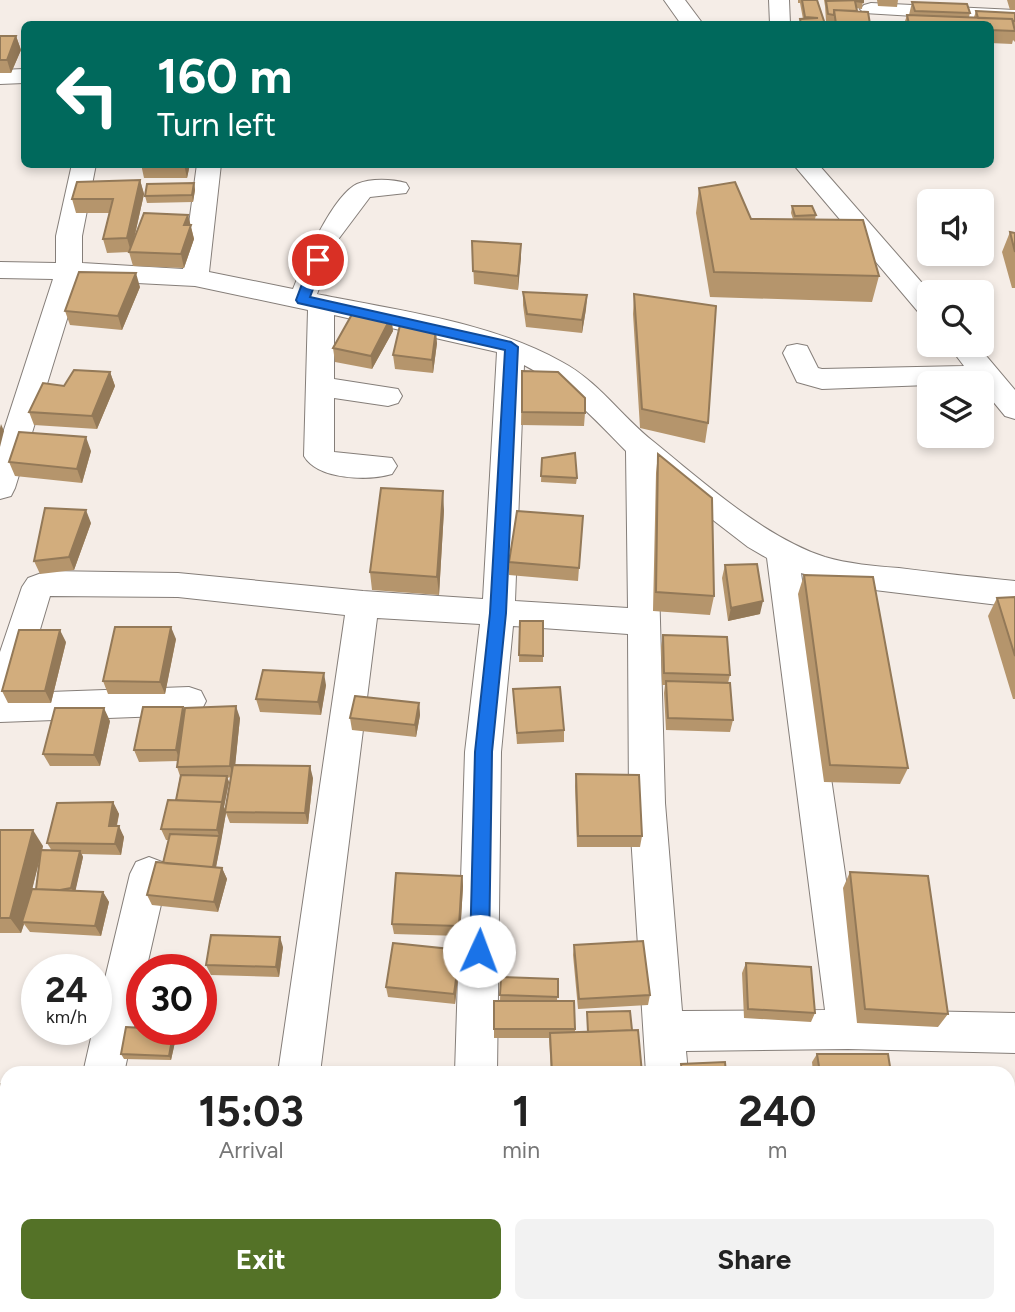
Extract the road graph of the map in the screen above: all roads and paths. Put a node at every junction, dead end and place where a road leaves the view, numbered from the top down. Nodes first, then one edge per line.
1 (674, 0) edge
2 (779, 0) edge
3 (872, 11) edge
4 (1015, 16) edge
5 (690, 21) edge
6 (780, 21) edge
7 (21, 76) edge
8 (0, 77) edge
9 (82, 168) edge
10 (209, 168) edge
11 (808, 168) edge
12 (397, 188) dead end
13 (0, 270) edge
14 (69, 270) junction
15 (195, 278) junction
16 (917, 293) edge
17 (312, 302) junction
18 (511, 347) junction
19 (797, 353) dead end
20 (972, 357) edge
21 (985, 371) edge
22 (917, 377) edge
23 (994, 382) edge
24 (321, 387) junction
25 (388, 396) dead end
26 (1015, 408) edge
27 (641, 448) junction
28 (382, 466) dead end
29 (0, 488) edge
30 (782, 552) junction
31 (1015, 594) edge
32 (363, 604) junction
33 (498, 613) junction
34 (643, 622) junction
35 (188, 701) dead end
36 (0, 708) edge
37 (149, 874) dead end
38 (848, 1030) junction
39 (665, 1031) junction
40 (1015, 1033) edge
41 (105, 1066) edge
42 (300, 1066) edge
43 (476, 1066) edge
44 (667, 1066) edge

1 - 5 street
2 - 6 street
3 - 4 street
7 - 8 street
9 - 14 street
10 - 15 street
11 - 16 street
12 - 17 street
13 - 14 street
14 - 15 street
14 - 29 street
15 - 17 street
17 - 18 street
17 - 24 street
18 - 27 street
18 - 33 street
19 - 22 street
20 - 21 street
23 - 26 street
24 - 25 street
24 - 28 street
27 - 30 street
27 - 34 street
30 - 31 street
30 - 38 street
32 - 33 street
32 - 36 street
32 - 42 street
33 - 34 street
33 - 43 street
34 - 39 street
35 - 36 street
37 - 41 street
38 - 39 street
38 - 40 street
39 - 44 street

